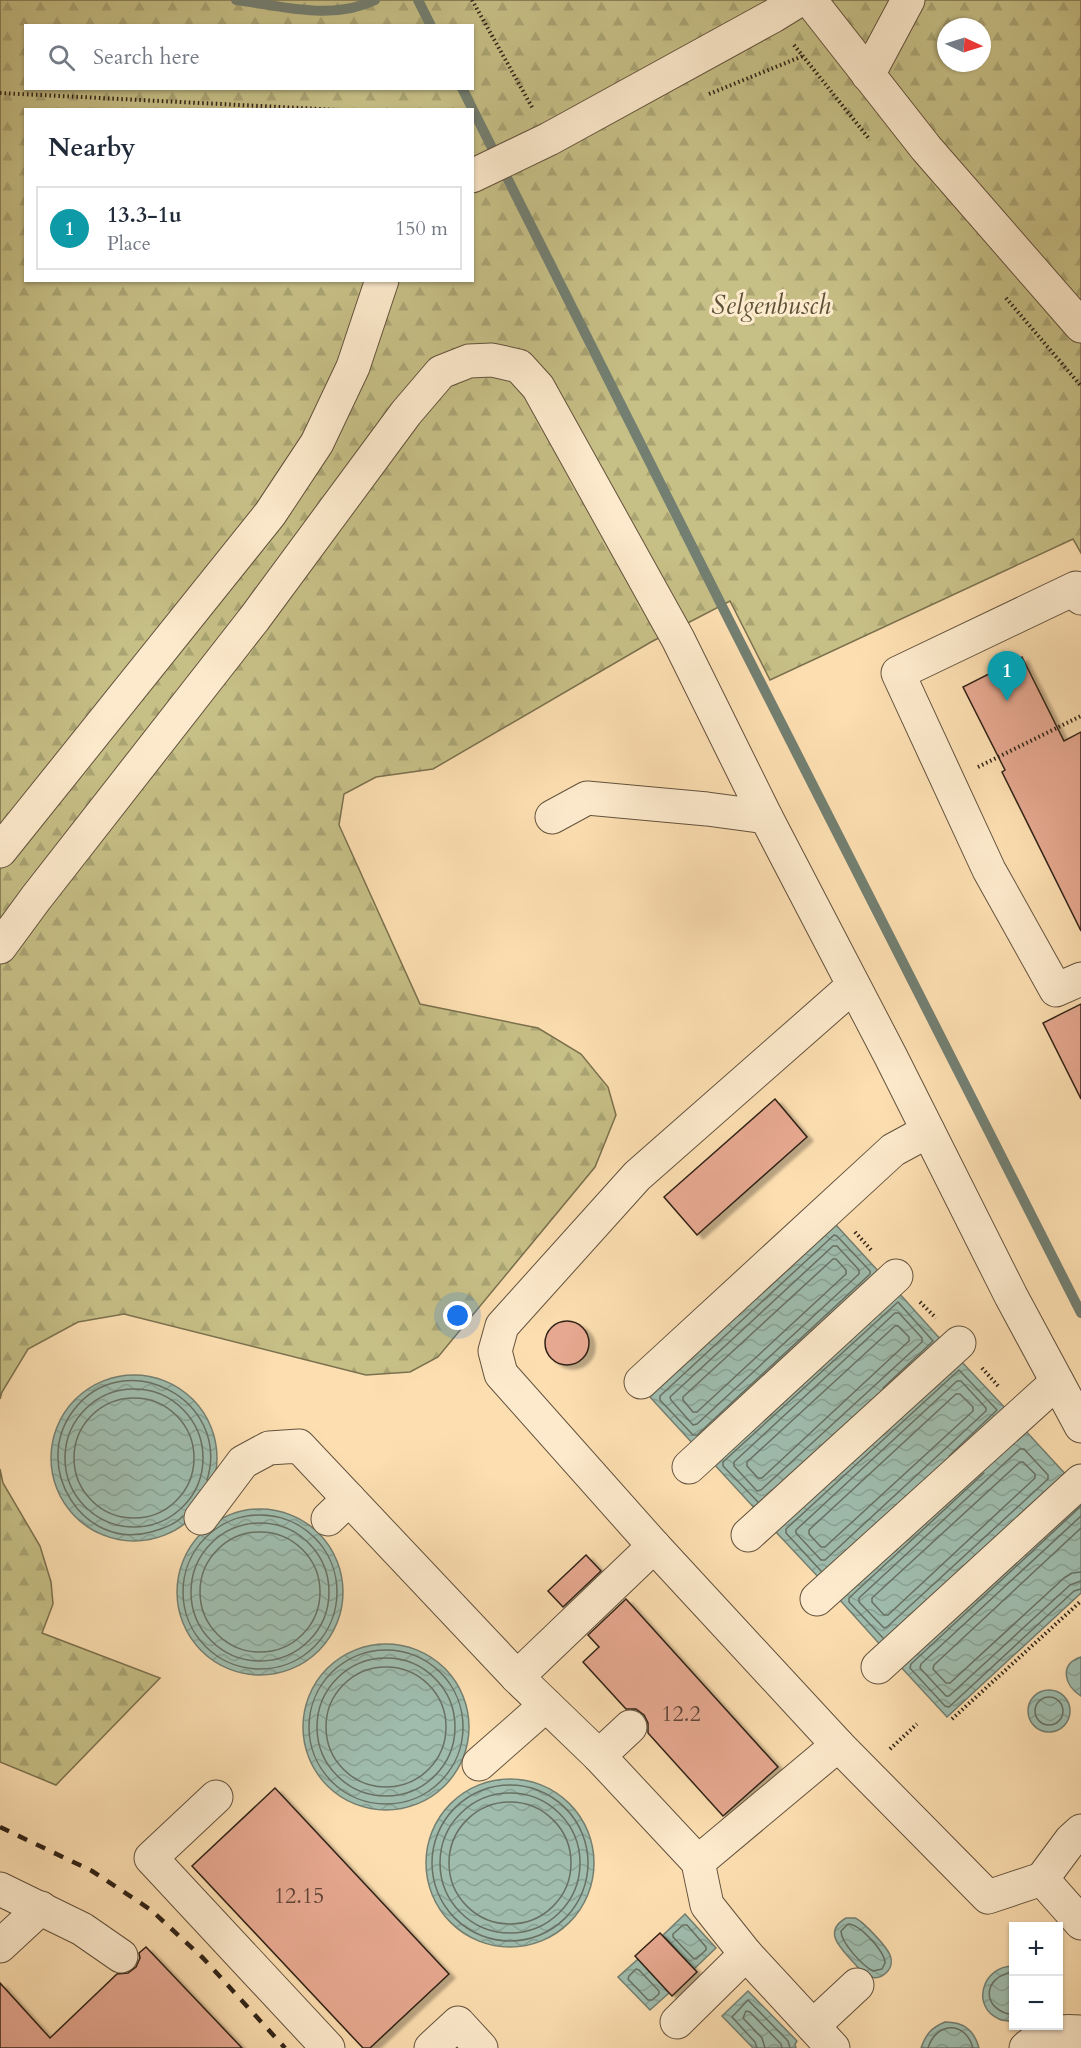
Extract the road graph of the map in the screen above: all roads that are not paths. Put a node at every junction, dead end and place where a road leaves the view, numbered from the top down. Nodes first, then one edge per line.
1 (799, 0) edge
2 (810, 0) edge
3 (908, 0) edge
4 (868, 75) junction
5 (474, 175) edge
6 (381, 282) edge
7 (1081, 326) edge
8 (1081, 598) edge
9 (552, 817) dead end
10 (766, 817) junction
11 (0, 852) edge
12 (0, 947) edge
13 (1081, 979) edge
14 (853, 986) junction
15 (928, 1131) junction
16 (896, 1276) dead end
17 (959, 1343) dead end
18 (641, 1382) dead end
19 (1057, 1382) junction
20 (1081, 1426) edge
21 (689, 1467) dead end
22 (1081, 1481) edge
23 (201, 1518) dead end
24 (748, 1535) dead end
25 (654, 1546) junction
26 (817, 1599) dead end
27 (878, 1667) dead end
28 (517, 1677) junction
29 (546, 1705) junction
30 (630, 1727) dead end
31 (838, 1744) junction
32 (599, 1756) junction
33 (479, 1764) dead end
34 (216, 1797) dead end
35 (1081, 1831) edge
36 (698, 1862) junction
37 (1042, 1879) junction
38 (0, 1889) edge
39 (41, 1908) junction
40 (1081, 1923) edge
41 (0, 1946) edge
42 (746, 1954) junction
43 (121, 1956) dead end
44 (857, 1985) dead end
45 (677, 2022) dead end
46 (1081, 2032) edge
47 (823, 2037) edge
48 (328, 2048) edge
49 (431, 2048) edge
50 (481, 2048) edge
51 (1026, 2048) edge

1 - 5 street
2 - 4 street
3 - 4 street
4 - 7 street
6 - 11 street
8 - 13 street
9 - 10 street
10 - 12 street
10 - 14 street
14 - 15 street
14 - 25 street
15 - 18 street
15 - 19 street
16 - 21 street
17 - 24 street
19 - 20 street
19 - 26 street
22 - 27 street
23 - 28 street
25 - 28 street
25 - 31 street
28 - 29 street
29 - 32 street
29 - 33 street
30 - 32 street
31 - 36 street
31 - 37 street
32 - 36 street
34 - 48 street
35 - 37 street
36 - 42 street
37 - 40 street
38 - 39 street
39 - 41 street
39 - 43 street
42 - 45 street
42 - 47 street
44 - 47 street
46 - 51 street
49 - 50 street

